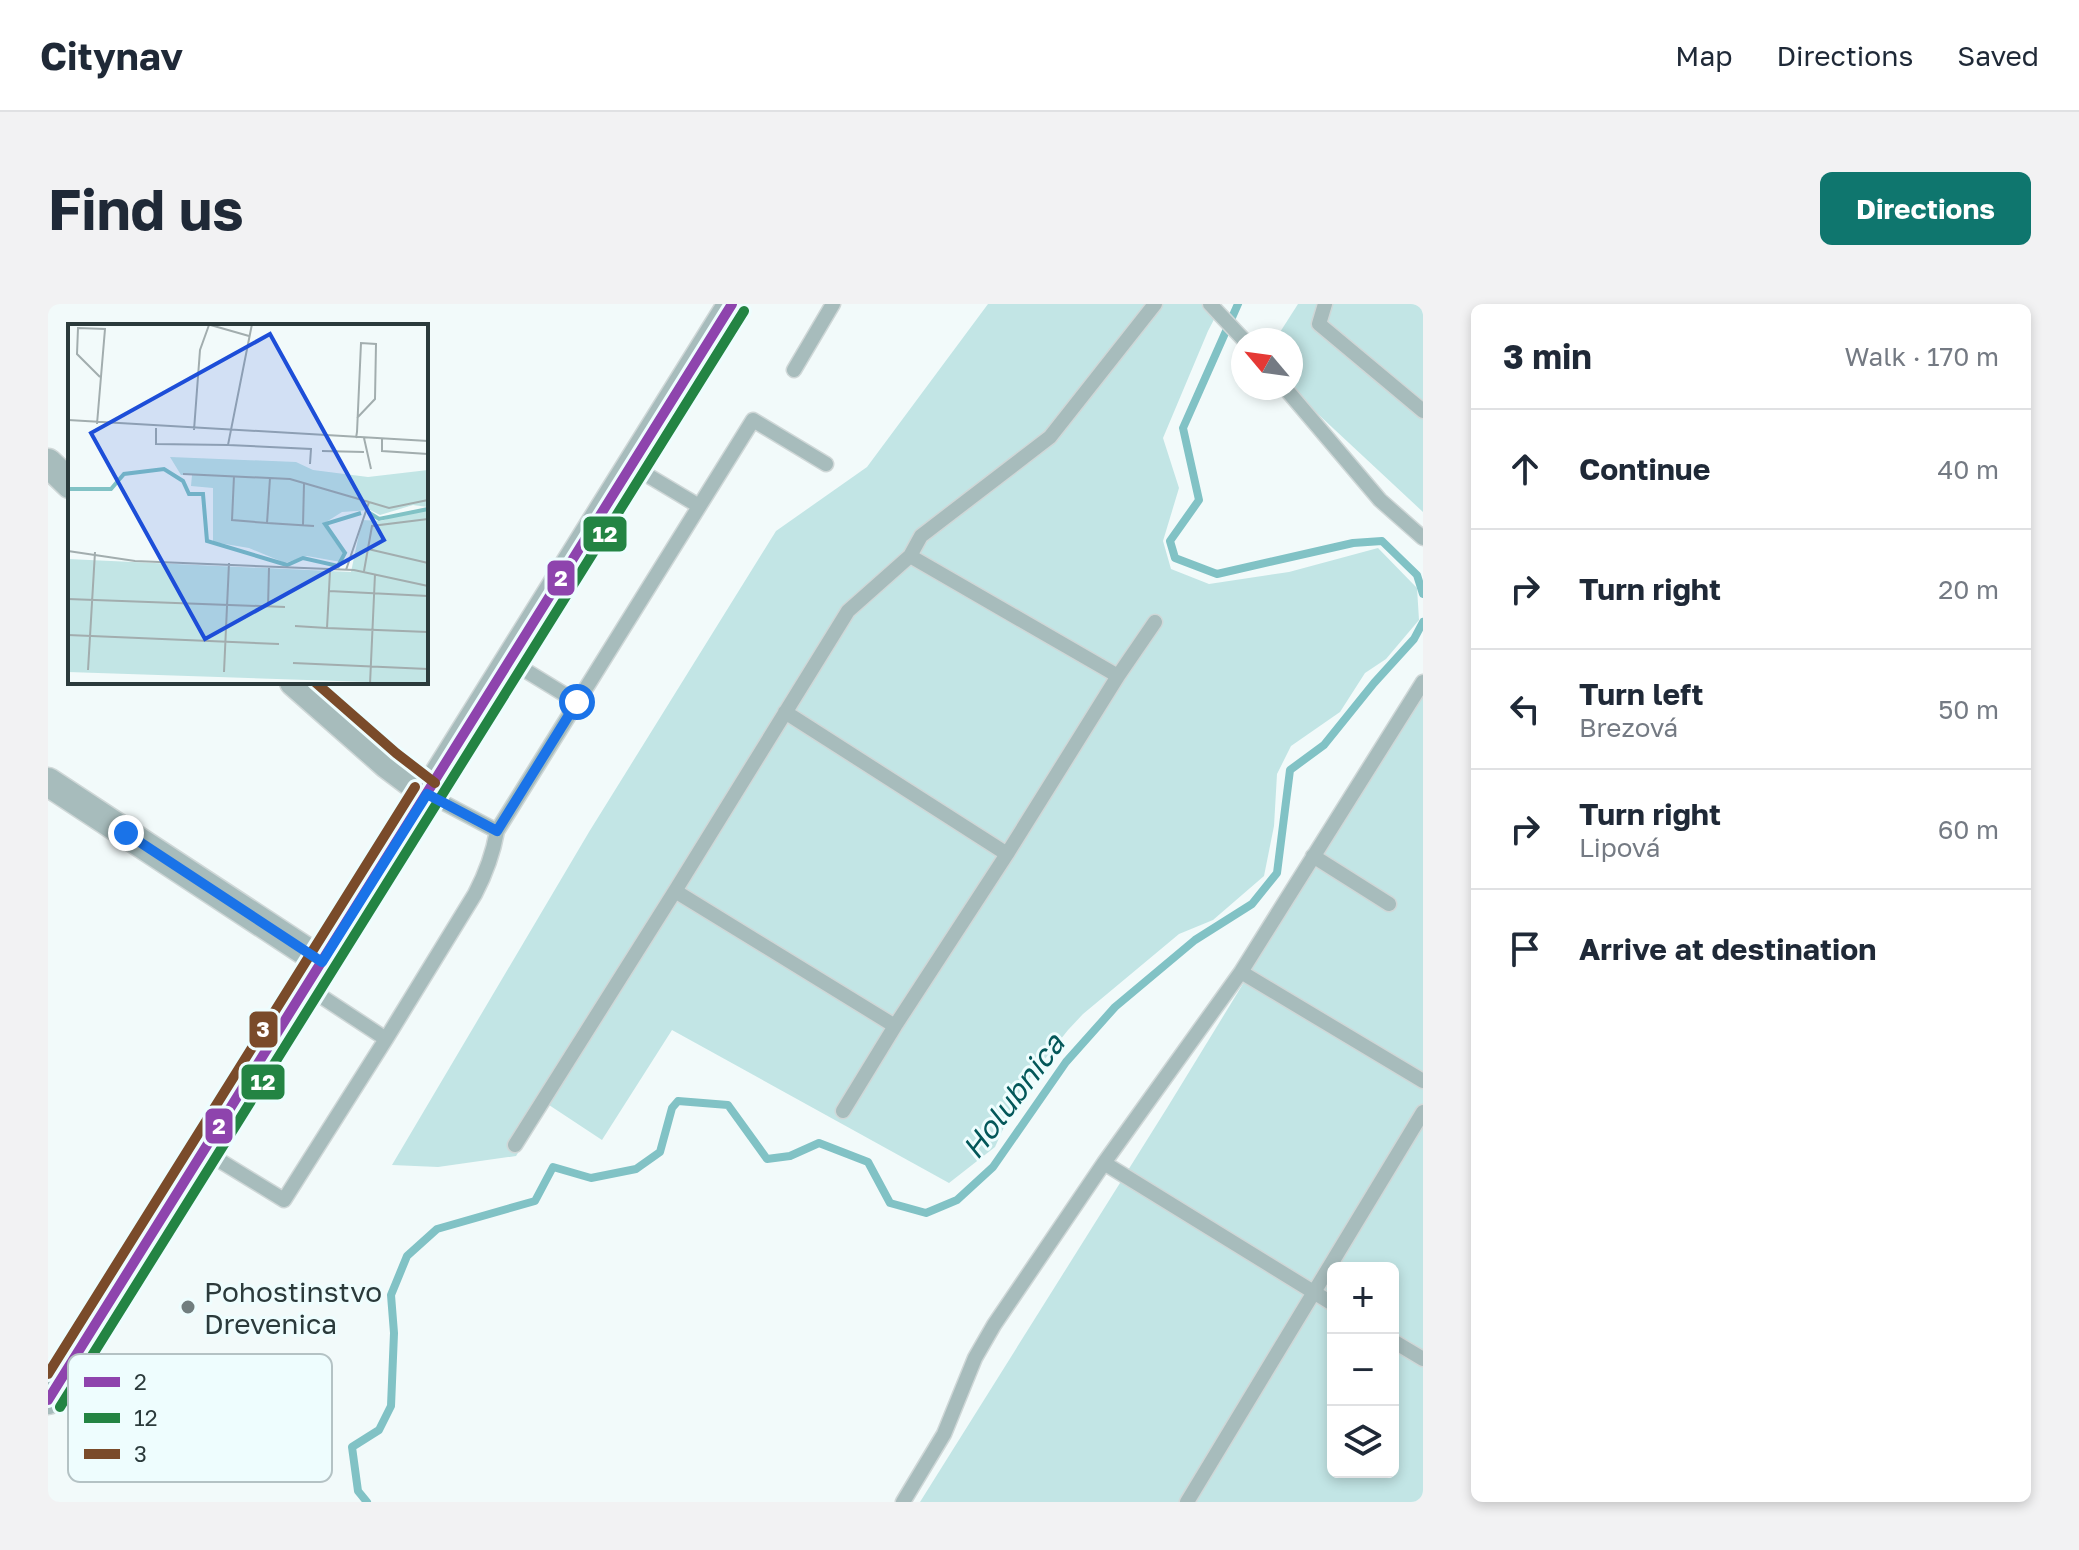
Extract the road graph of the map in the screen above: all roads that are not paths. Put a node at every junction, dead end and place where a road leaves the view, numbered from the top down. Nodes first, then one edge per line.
1 (732, 304) edge
2 (833, 304) edge
3 (1155, 304) edge
4 (1325, 304) edge
5 (1213, 309) edge
6 (1233, 328) edge
7 (794, 370) dead end
8 (1295, 400) edge
9 (1423, 411) edge
10 (48, 463) edge
11 (826, 464) dead end
12 (632, 466) junction
13 (68, 482) edge
14 (699, 506) junction
15 (1423, 538) edge
16 (910, 556) junction
17 (1155, 622) dead end
18 (510, 661) junction
19 (1118, 676) junction
20 (1423, 682) edge
21 (296, 684) edge
22 (577, 702) junction
23 (785, 712) junction
24 (48, 782) edge
25 (427, 794) junction
26 (497, 831) junction
27 (1007, 854) junction
28 (1313, 856) junction
29 (675, 891) junction
30 (1389, 904) dead end
31 (322, 962) junction
32 (1241, 972) junction
33 (307, 987) junction
34 (895, 1026) junction
35 (386, 1039) junction
36 (1423, 1081) edge
37 (843, 1111) dead end
38 (1423, 1112) edge
39 (515, 1145) dead end
40 (204, 1151) junction
41 (1104, 1163) junction
42 (1314, 1293) junction
43 (1327, 1301) edge
44 (1399, 1345) edge
45 (77, 1354) edge
46 (1423, 1359) edge
47 (68, 1368) edge
48 (48, 1400) edge
49 (903, 1502) edge
50 (1187, 1502) edge

1 - 12 street
2 - 7 lane
3 - 16 lane
4 - 9 lane
5 - 6 lane
8 - 15 lane
10 - 13 street
11 - 14 lane
12 - 14 lane
12 - 18 street
14 - 22 lane
16 - 19 lane
16 - 23 lane
17 - 19 lane
18 - 22 lane
18 - 25 street
19 - 27 lane
20 - 28 lane
21 - 25 street
22 - 26 lane
23 - 27 lane
23 - 29 lane
24 - 31 street
25 - 26 lane
25 - 31 street
26 - 35 lane
27 - 34 lane
28 - 30 lane
28 - 32 lane
29 - 34 lane
29 - 39 lane
31 - 33 street
32 - 36 lane
32 - 41 lane
33 - 35 lane
33 - 40 street
34 - 37 lane
35 - 40 lane
38 - 42 lane
40 - 45 street
41 - 42 lane
41 - 49 lane
42 - 43 lane
42 - 50 lane
44 - 46 lane
47 - 48 street

